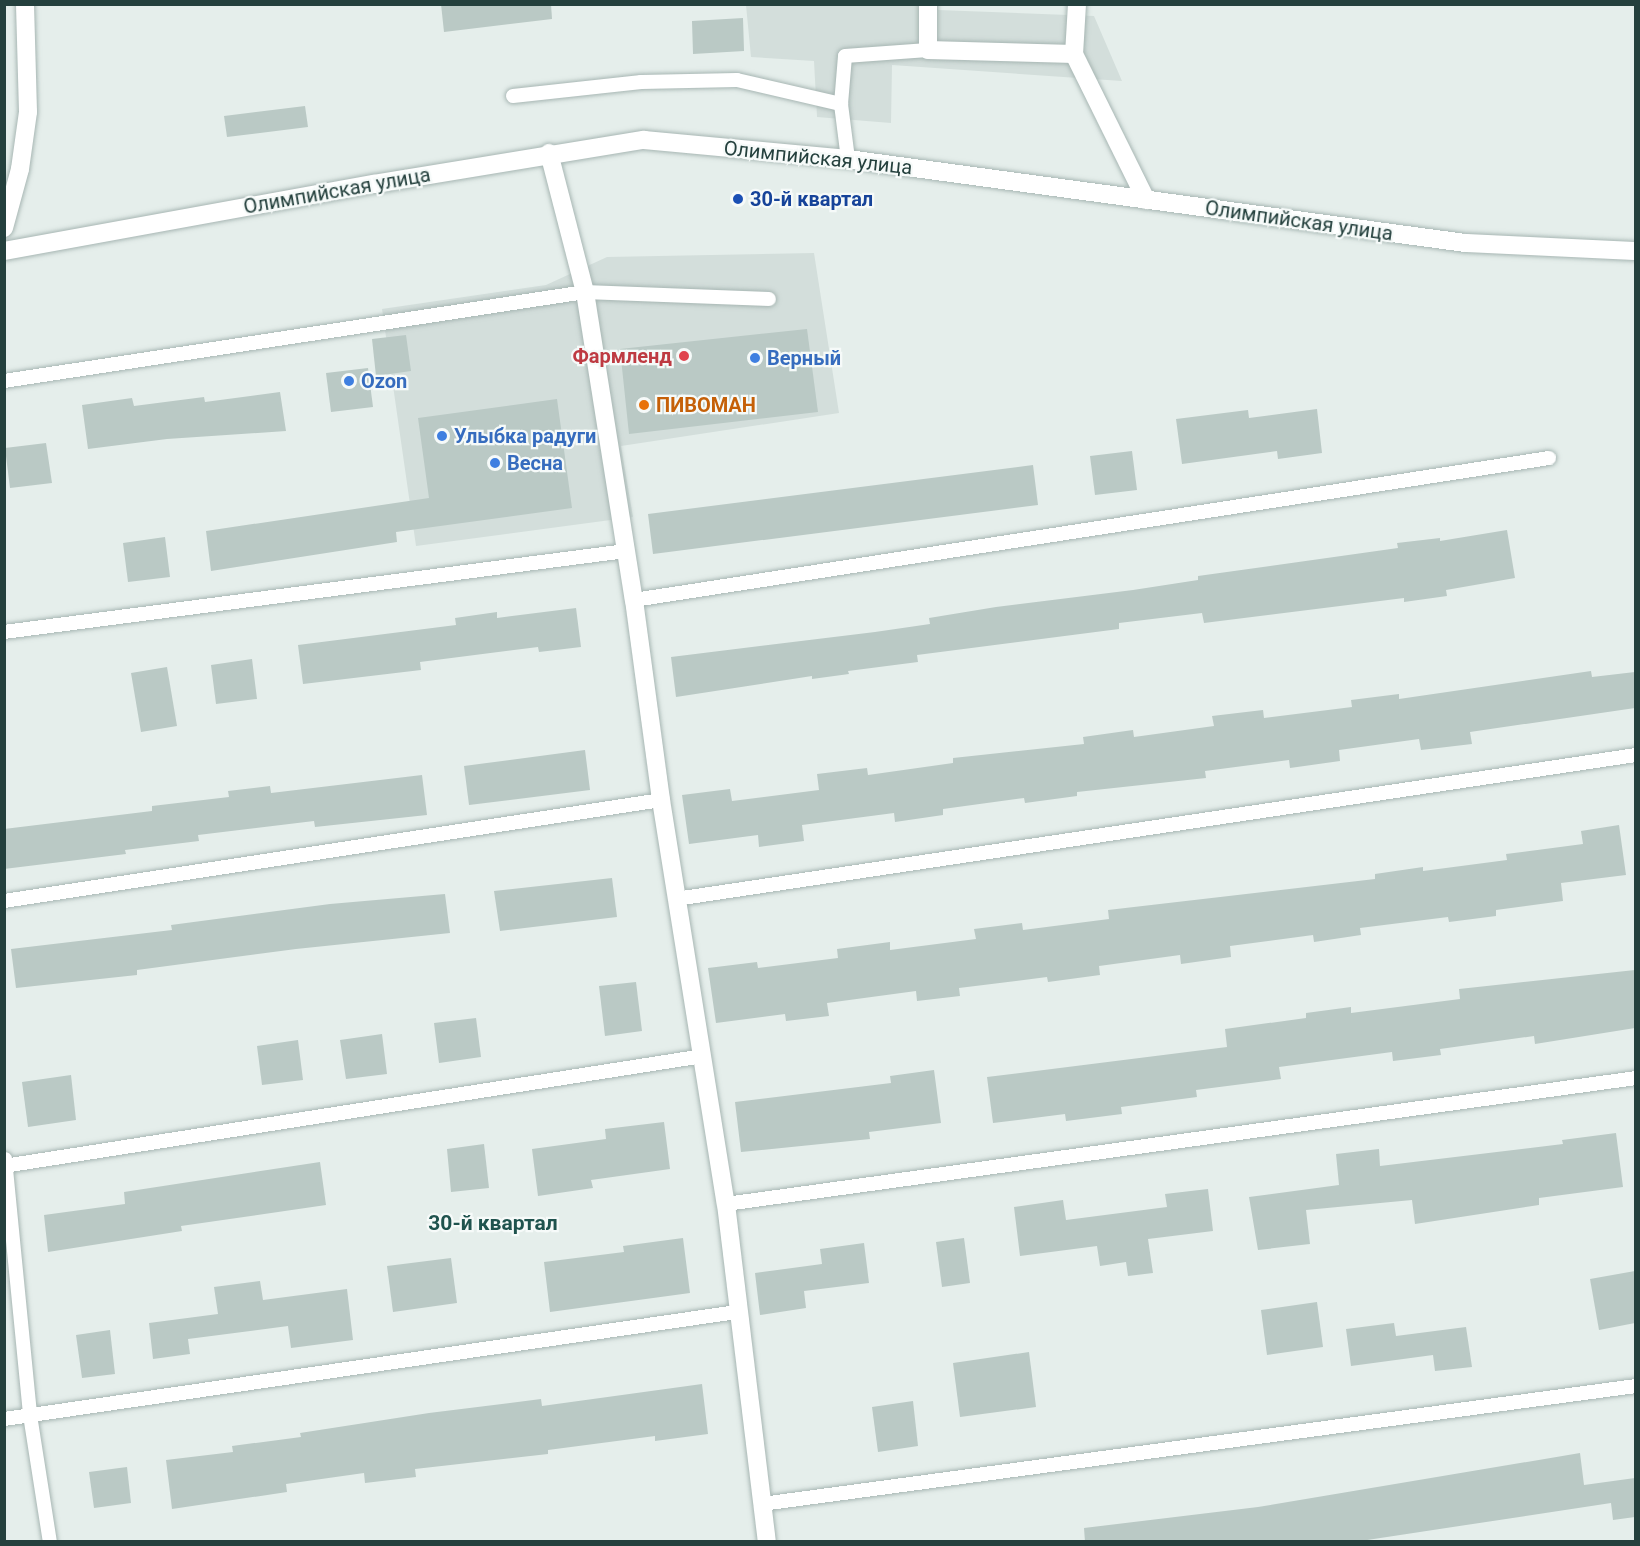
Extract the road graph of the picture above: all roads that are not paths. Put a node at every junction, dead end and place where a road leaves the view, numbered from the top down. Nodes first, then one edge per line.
1 (25, 4) edge
2 (928, 4) edge
3 (1077, 4) edge
4 (928, 50) junction
5 (1074, 54) junction
6 (513, 96) dead end
7 (841, 104) junction
8 (549, 153) junction
9 (848, 159) junction
10 (11, 185) edge
11 (1146, 200) junction
12 (4, 228) edge
13 (1635, 250) edge
14 (4, 251) edge
15 (585, 292) junction
16 (769, 299) dead end
17 (4, 381) edge
18 (1550, 458) dead end
19 (626, 551) junction
20 (634, 600) junction
21 (4, 632) edge
22 (1635, 755) edge
23 (660, 800) junction
24 (676, 899) junction
25 (4, 901) edge
26 (703, 1056) junction
27 (1635, 1077) edge
28 (5, 1163) edge
29 (726, 1204) junction
30 (737, 1312) junction
31 (1635, 1386) edge
32 (30, 1415) junction
33 (4, 1419) edge
34 (762, 1504) junction
35 (50, 1542) edge
36 (767, 1542) edge

1 - 10 street
2 - 4 street
3 - 5 street
4 - 5 street
4 - 7 lane
5 - 11 street
6 - 7 lane
7 - 9 lane
8 - 9 street, Олимпийская улица
8 - 14 street, Олимпийская улица
8 - 15 street
9 - 11 street, Олимпийская улица
10 - 12 street
11 - 13 street, Олимпийская улица
15 - 16 lane
15 - 17 lane
15 - 19 street
18 - 20 lane
19 - 20 street
19 - 21 lane
20 - 23 street
22 - 24 lane
23 - 24 street
23 - 25 lane
24 - 26 street
26 - 28 lane
26 - 29 street
27 - 29 lane
28 - 32 lane
29 - 30 street
30 - 32 lane
30 - 34 street
31 - 34 lane
32 - 33 lane
32 - 35 lane
34 - 36 street

